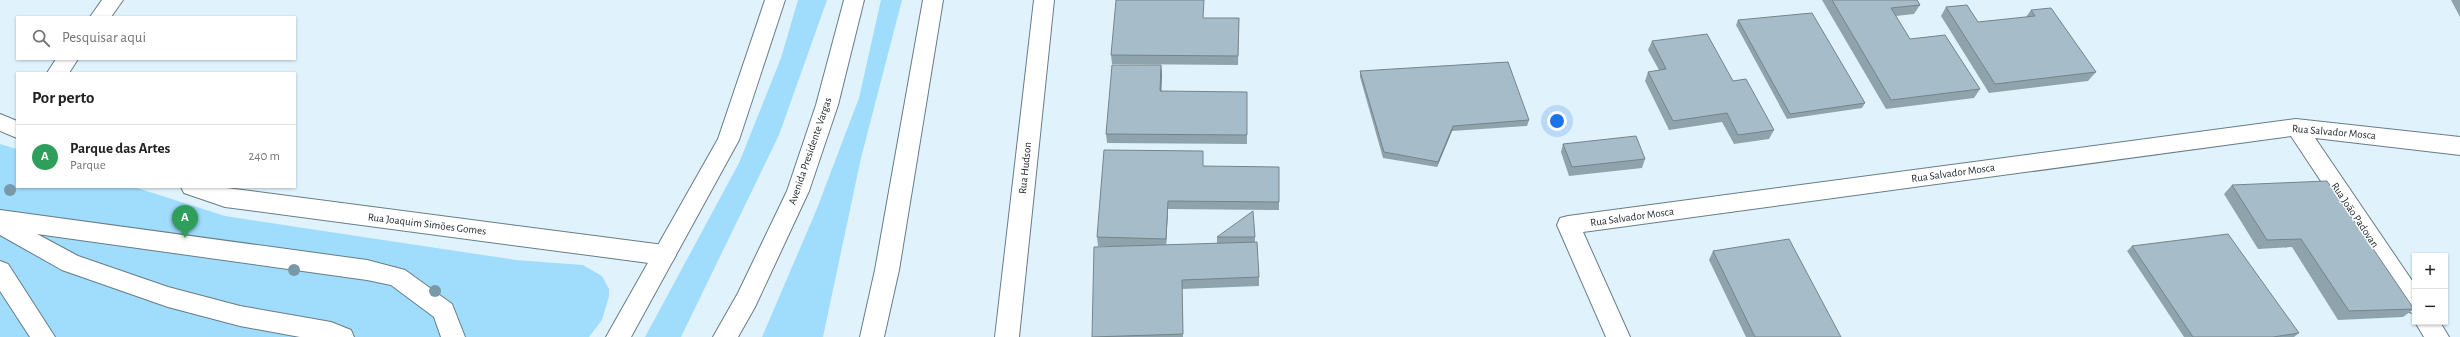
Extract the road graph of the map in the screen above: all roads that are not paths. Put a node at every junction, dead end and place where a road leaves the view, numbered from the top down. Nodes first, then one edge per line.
1 (113, 0) edge
2 (775, 0) edge
3 (854, 0) edge
4 (933, 0) edge
5 (1044, 0) edge
6 (101, 16) edge
7 (67, 60) edge
8 (58, 72) edge
9 (2296, 127) junction
10 (2460, 146) edge
11 (195, 188) edge
12 (0, 219) edge
13 (0, 224) edge
14 (664, 255) junction
15 (0, 271) edge
16 (2412, 300) edge
17 (2429, 325) edge
18 (43, 337) edge
19 (342, 337) edge
20 (453, 337) edge
21 (618, 337) edge
22 (725, 337) edge
23 (872, 337) edge
24 (1007, 337) edge
25 (1618, 337) edge
26 (2437, 337) edge

1 - 6 street
2 - 14 street
3 - 22 street, Avenida Presidente Vargas
4 - 23 street
5 - 24 street, Rua Hudson
7 - 8 street
9 - 10 street, Rua Salvador Mosca
9 - 16 street, Rua João Padovan
9 - 25 street, Rua Salvador Mosca
11 - 14 street, Rua Joaquim Simões Gomes
12 - 20 street
13 - 19 street
14 - 21 street
15 - 18 street
17 - 26 street

